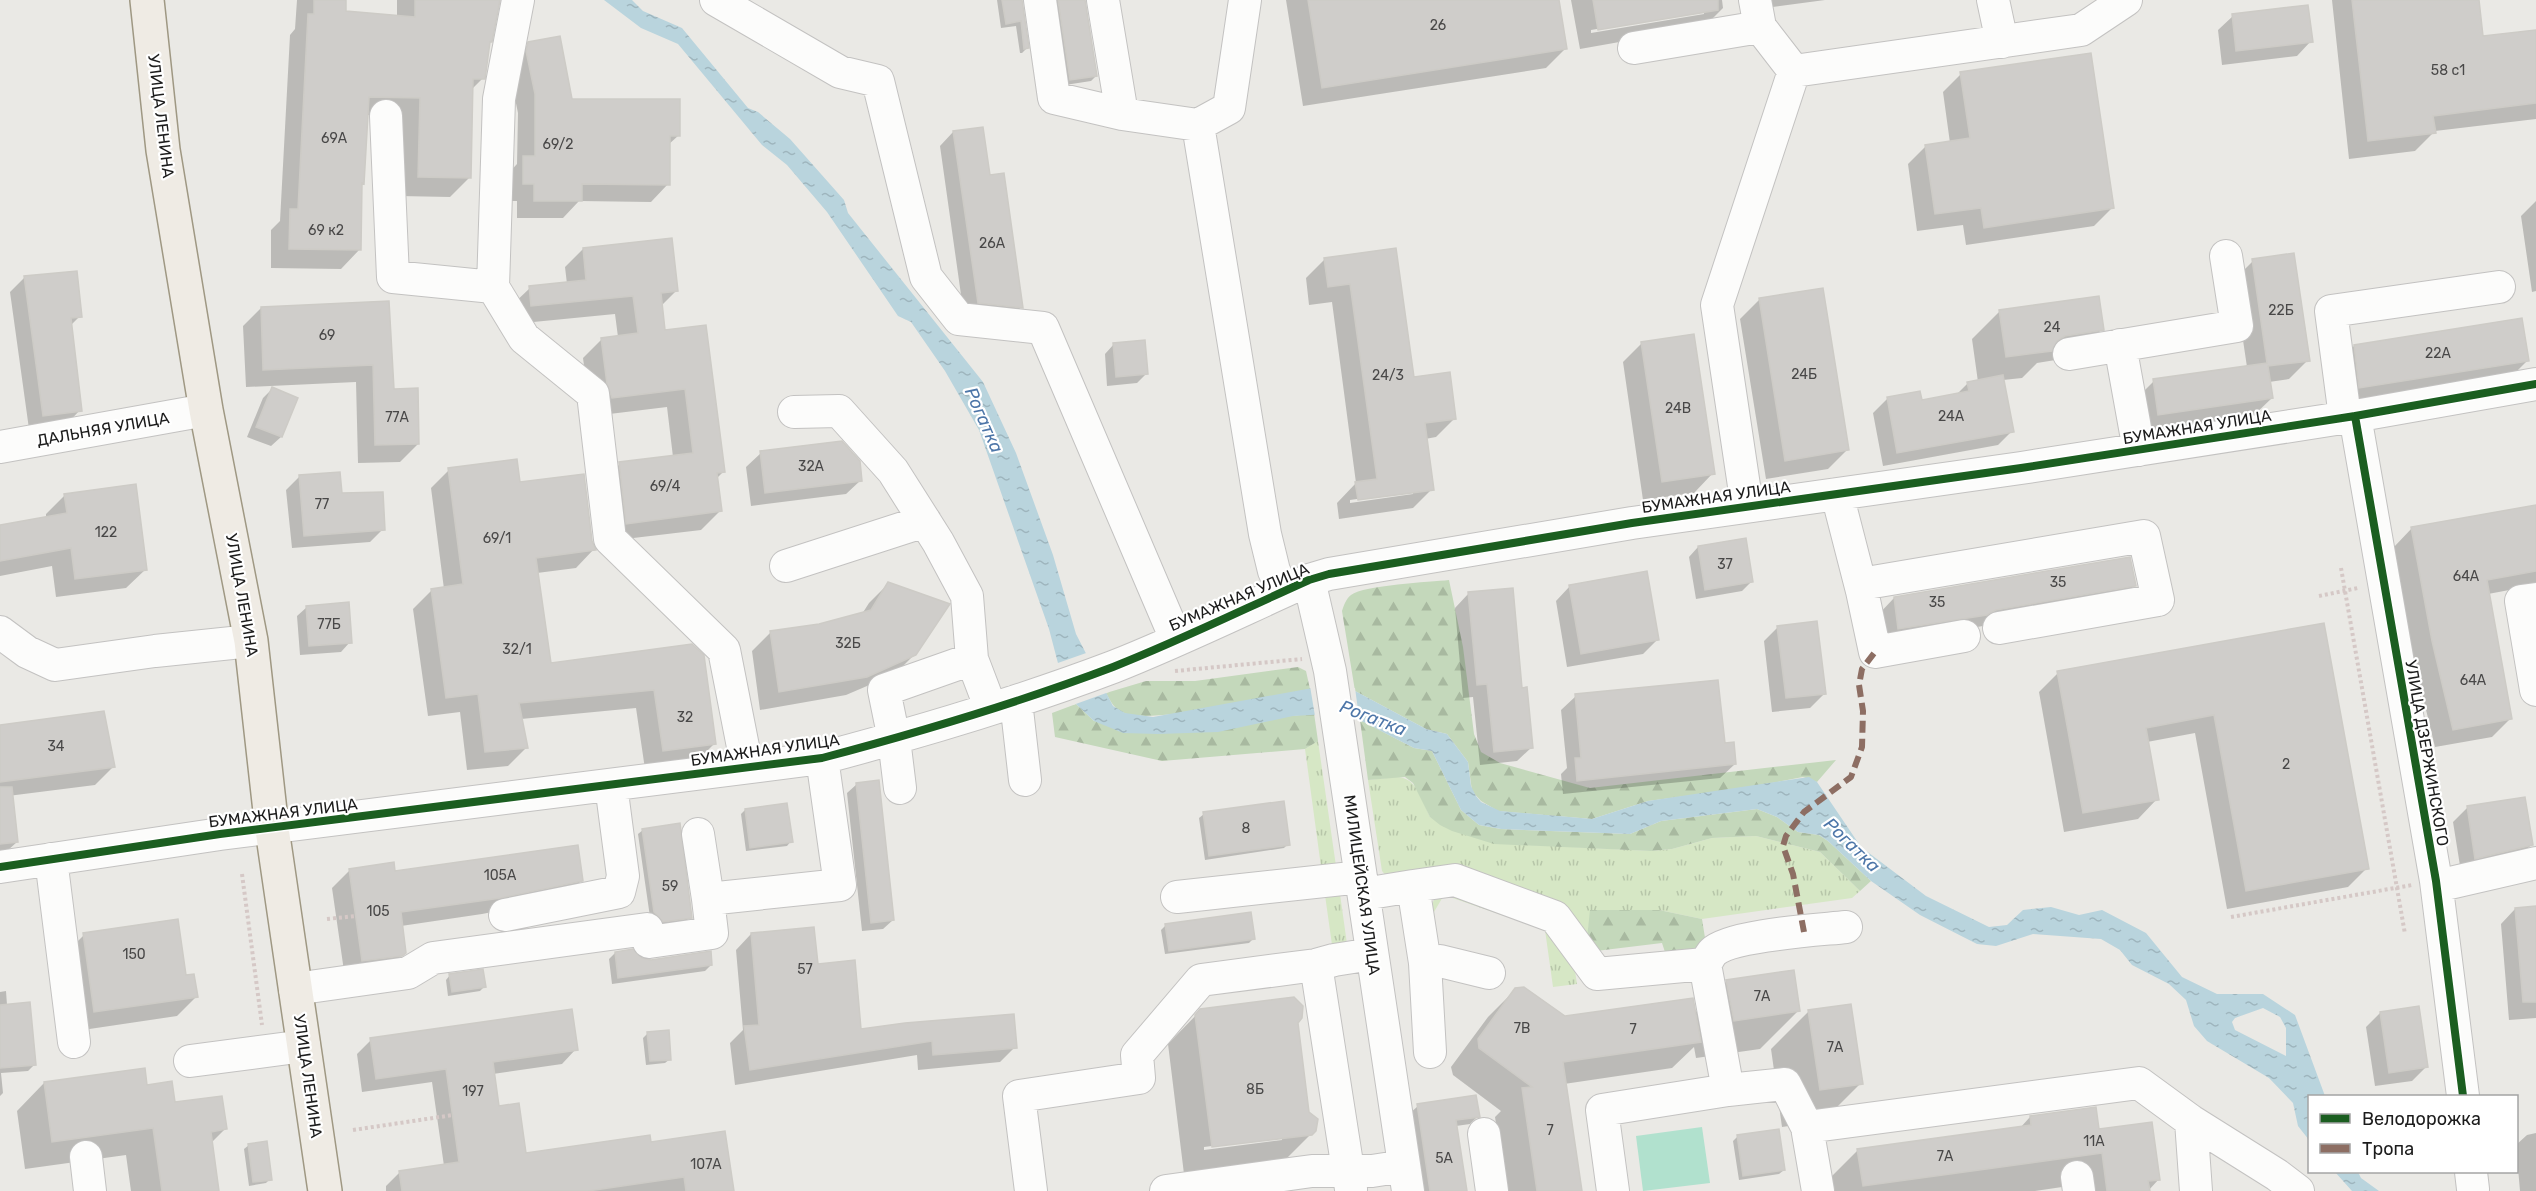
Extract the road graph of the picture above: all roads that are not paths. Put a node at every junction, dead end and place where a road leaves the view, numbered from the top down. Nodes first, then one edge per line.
1 (147, 0) edge
2 (519, 0) edge
3 (716, 0) edge
4 (1040, 0) edge
5 (1103, 0) edge
6 (1245, 0) edge
7 (1993, 0) edge
8 (2114, 4) edge
9 (1757, 14) edge
10 (2002, 42) junction
11 (1634, 48) dead end
12 (1794, 71) junction
13 (1122, 114) junction
14 (386, 116) dead end
15 (1198, 125) junction
16 (2226, 256) dead end
17 (493, 287) junction
18 (2499, 287) dead end
19 (2120, 345) junction
20 (2069, 354) dead end
21 (2536, 384) edge
22 (206, 410) junction
23 (794, 412) dead end
24 (2350, 416) junction
25 (0, 447) edge
26 (2139, 450) junction
27 (1837, 494) junction
28 (1747, 506) junction
29 (925, 521) junction
30 (786, 566) dead end
31 (1861, 584) junction
32 (1296, 585) junction
33 (2536, 599) edge
34 (1999, 628) dead end
35 (0, 632) edge
36 (1964, 636) dead end
37 (1176, 639) junction
38 (252, 641) junction
39 (972, 659) junction
40 (2536, 690) edge
41 (1017, 700) junction
42 (894, 739) junction
43 (822, 758) junction
44 (747, 767) junction
45 (1025, 780) dead end
46 (611, 785) junction
47 (900, 788) dead end
48 (272, 829) junction
49 (698, 834) dead end
50 (51, 859) junction
51 (2536, 863) edge
52 (0, 867) edge
53 (2437, 884) junction
54 (1363, 886) junction
55 (1413, 886) junction
56 (1177, 897) dead end
57 (708, 899) junction
58 (506, 915) dead end
59 (1846, 927) dead end
60 (1372, 954) junction
61 (1425, 963) junction
62 (1705, 964) junction
63 (1316, 965) junction
64 (1489, 973) dead end
65 (295, 989) junction
66 (74, 1042) dead end
67 (304, 1046) junction
68 (1430, 1052) dead end
69 (190, 1061) dead end
70 (1728, 1090) junction
71 (2463, 1095) edge
72 (2191, 1120) junction
73 (1807, 1127) junction
74 (1484, 1134) dead end
75 (86, 1157) dead end
76 (1406, 1178) edge
77 (1350, 1181) edge
78 (90, 1191) edge
79 (325, 1191) edge
80 (1031, 1191) edge
81 (1167, 1191) edge
82 (1492, 1191) edge
83 (1613, 1191) edge
84 (1818, 1191) edge
85 (2196, 1191) edge
86 (2298, 1191) edge

1 - 22 main road, УЛИЦА ЛЕНИНА
2 - 17 street
3 - 37 street
4 - 13 street
5 - 13 street
6 - 15 street
7 - 10 street
8 - 10 street
9 - 11 street
9 - 12 street
10 - 12 street
12 - 28 street
13 - 15 street
14 - 17 street
15 - 32 street, МИЛИЦЕЙСКАЯ УЛИЦА
16 - 19 street
17 - 44 street
18 - 24 street, УЛИЦА ДЗЕРЖИНСКОГО
19 - 20 street
19 - 26 street
21 - 24 street, БУМАЖНАЯ УЛИЦА
22 - 25 street, ДАЛЬНЯЯ УЛИЦА
22 - 38 main road, УЛИЦА ЛЕНИНА
23 - 29 street
24 - 26 street, БУМАЖНАЯ УЛИЦА
24 - 53 street, УЛИЦА ДЗЕРЖИНСКОГО
26 - 27 street, БУМАЖНАЯ УЛИЦА
27 - 28 street, БУМАЖНАЯ УЛИЦА
27 - 31 street
28 - 32 street, БУМАЖНАЯ УЛИЦА
29 - 30 street
29 - 39 street
31 - 34 street
31 - 36 street
32 - 37 street, БУМАЖНАЯ УЛИЦА
32 - 54 street, МИЛИЦЕЙСКАЯ УЛИЦА
33 - 40 street
35 - 38 street
37 - 41 street, БУМАЖНАЯ УЛИЦА
38 - 48 main road, УЛИЦА ЛЕНИНА
39 - 41 street
39 - 42 street
41 - 42 street, БУМАЖНАЯ УЛИЦА
41 - 45 street
42 - 43 street, БУМАЖНАЯ УЛИЦА
42 - 47 street
43 - 44 street, БУМАЖНАЯ УЛИЦА
43 - 57 street
44 - 46 street, БУМАЖНАЯ УЛИЦА
46 - 48 street, БУМАЖНАЯ УЛИЦА
46 - 58 street
48 - 50 street, БУМАЖНАЯ УЛИЦА
48 - 65 main road, УЛИЦА ЛЕНИНА
49 - 57 street
50 - 52 street, БУМАЖНАЯ УЛИЦА
50 - 66 street
51 - 53 street
53 - 71 street, УЛИЦА ДЗЕРЖИНСКОГО
54 - 55 street
54 - 56 street
54 - 60 street, МИЛИЦЕЙСКАЯ УЛИЦА
55 - 61 street
55 - 62 street
57 - 65 street
59 - 62 street
60 - 63 street
60 - 76 street, МИЛИЦЕЙСКАЯ УЛИЦА
61 - 64 street
61 - 68 street
62 - 70 street
63 - 77 street
63 - 80 street
65 - 67 main road, УЛИЦА ЛЕНИНА
67 - 69 street
67 - 79 main road, УЛИЦА ЛЕНИНА
70 - 73 street
70 - 83 street
72 - 73 street
72 - 85 street
72 - 86 street
73 - 84 street
74 - 82 street
75 - 78 street
76 - 77 street
77 - 81 street

